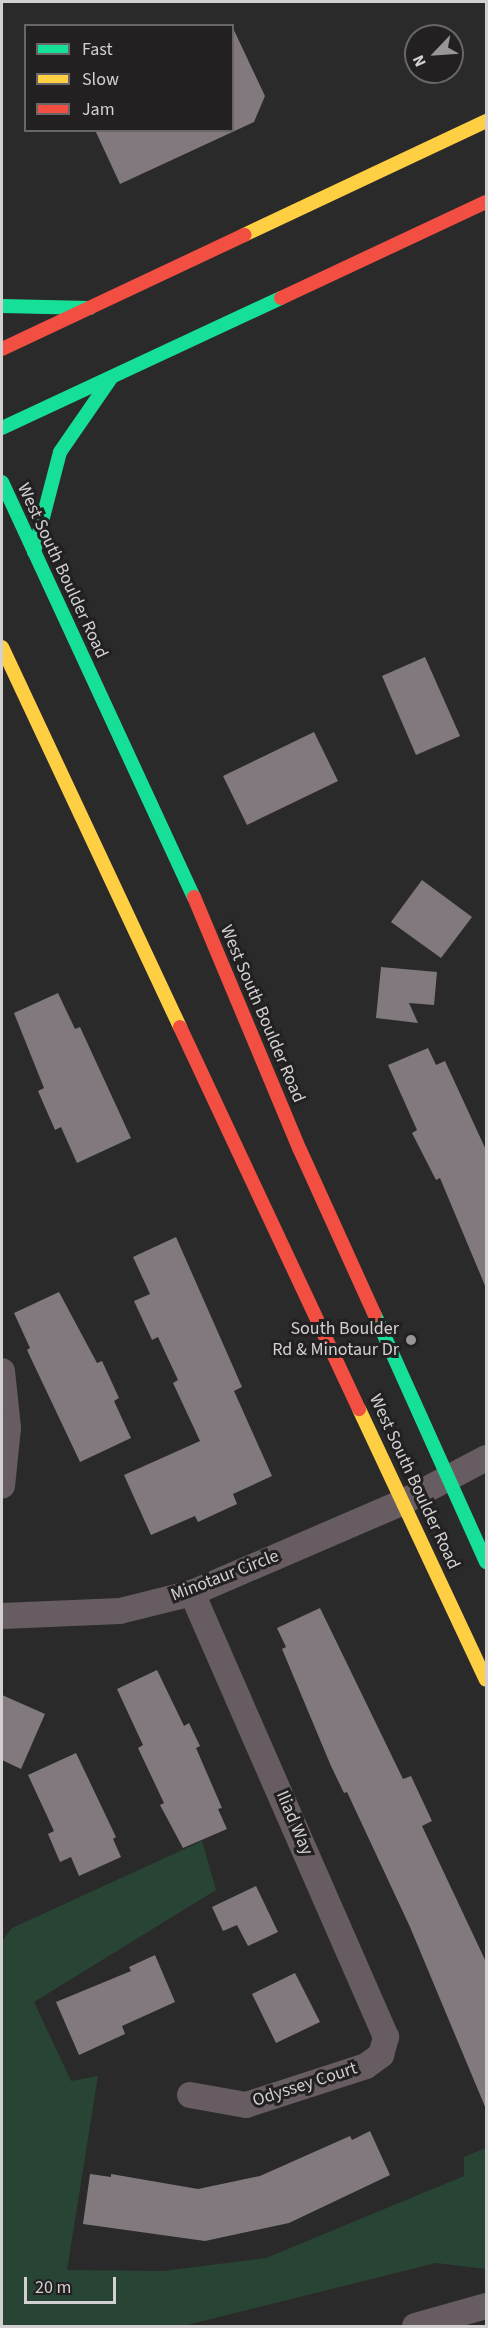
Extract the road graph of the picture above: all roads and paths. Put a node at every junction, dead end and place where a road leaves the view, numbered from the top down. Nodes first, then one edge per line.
1 (486, 121) edge
2 (486, 202) edge
3 (2, 306) edge
4 (90, 308) junction
5 (2, 349) edge
6 (111, 378) junction
7 (2, 428) edge
8 (2, 482) edge
9 (34, 552) junction
10 (2, 647) edge
11 (2, 1371) edge
12 (486, 1458) edge
13 (447, 1478) junction
14 (2, 1486) edge
15 (403, 1502) junction
16 (486, 1562) edge
17 (192, 1593) junction
18 (2, 1616) edge
19 (486, 1680) edge
20 (381, 2055) joint
21 (190, 2096) dead end
22 (486, 2306) edge
23 (415, 2326) edge

1 - 4 main road
2 - 6 main road
3 - 4 main road
4 - 5 main road
6 - 7 main road
6 - 9 main road
8 - 9 main road, West South Boulder Road
9 - 13 main road, West South Boulder Road
10 - 15 main road, West South Boulder Road
11 - 14 street
12 - 13 street, Minotaur Circle
13 - 15 street, Minotaur Circle
13 - 16 main road, West South Boulder Road
15 - 17 street, Minotaur Circle
15 - 19 main road, West South Boulder Road
17 - 18 street, Minotaur Circle
17 - 20 street, Iliad Way
20 - 21 street, Odyssey Court
22 - 23 street

